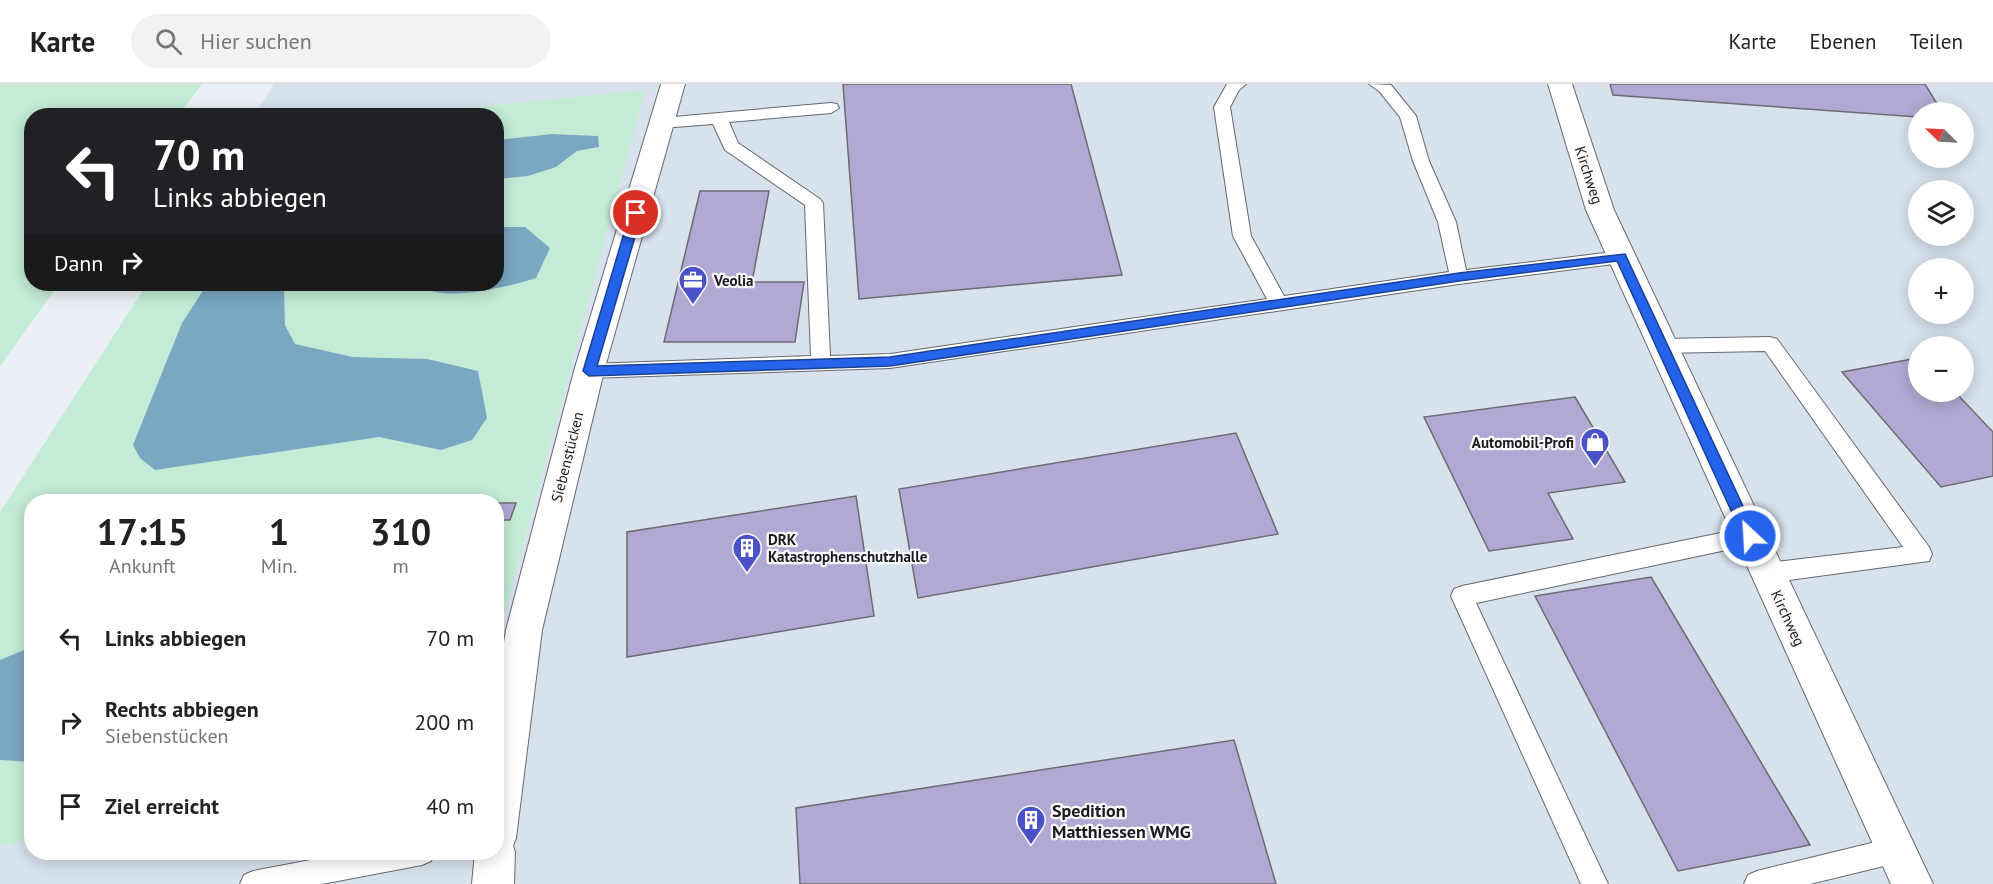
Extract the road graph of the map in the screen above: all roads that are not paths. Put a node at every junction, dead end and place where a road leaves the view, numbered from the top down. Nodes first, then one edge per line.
1 (673, 84) edge
2 (1238, 84) edge
3 (1377, 84) edge
4 (1560, 84) edge
5 (831, 108) dead end
6 (719, 118) junction
7 (662, 123) junction
8 (1621, 257) junction
9 (1459, 277) junction
10 (1280, 304) junction
11 (1661, 346) junction
12 (821, 365) junction
13 (589, 371) junction
14 (1750, 536) junction
15 (1767, 573) junction
16 (504, 783) edge
17 (1896, 850) junction
18 (395, 860) edge
19 (494, 860) edge
20 (345, 875) edge
21 (253, 884) edge
22 (493, 884) edge
23 (1595, 884) edge
24 (1757, 884) edge
25 (1912, 884) edge

1 - 7 street, Siebenstücken
2 - 10 lane
3 - 9 lane
4 - 8 street, Kirchweg
5 - 6 lane
6 - 7 lane
6 - 12 lane
7 - 13 street, Siebenstücken
8 - 9 lane
8 - 11 street, Kirchweg
9 - 10 lane
10 - 12 lane
11 - 14 street, Kirchweg
11 - 15 lane
12 - 13 lane
13 - 16 street, Siebenstücken
14 - 15 street, Kirchweg
14 - 23 lane
15 - 17 street, Kirchweg
17 - 24 lane
17 - 25 street, Kirchweg
18 - 20 lane
19 - 22 street
20 - 21 lane

